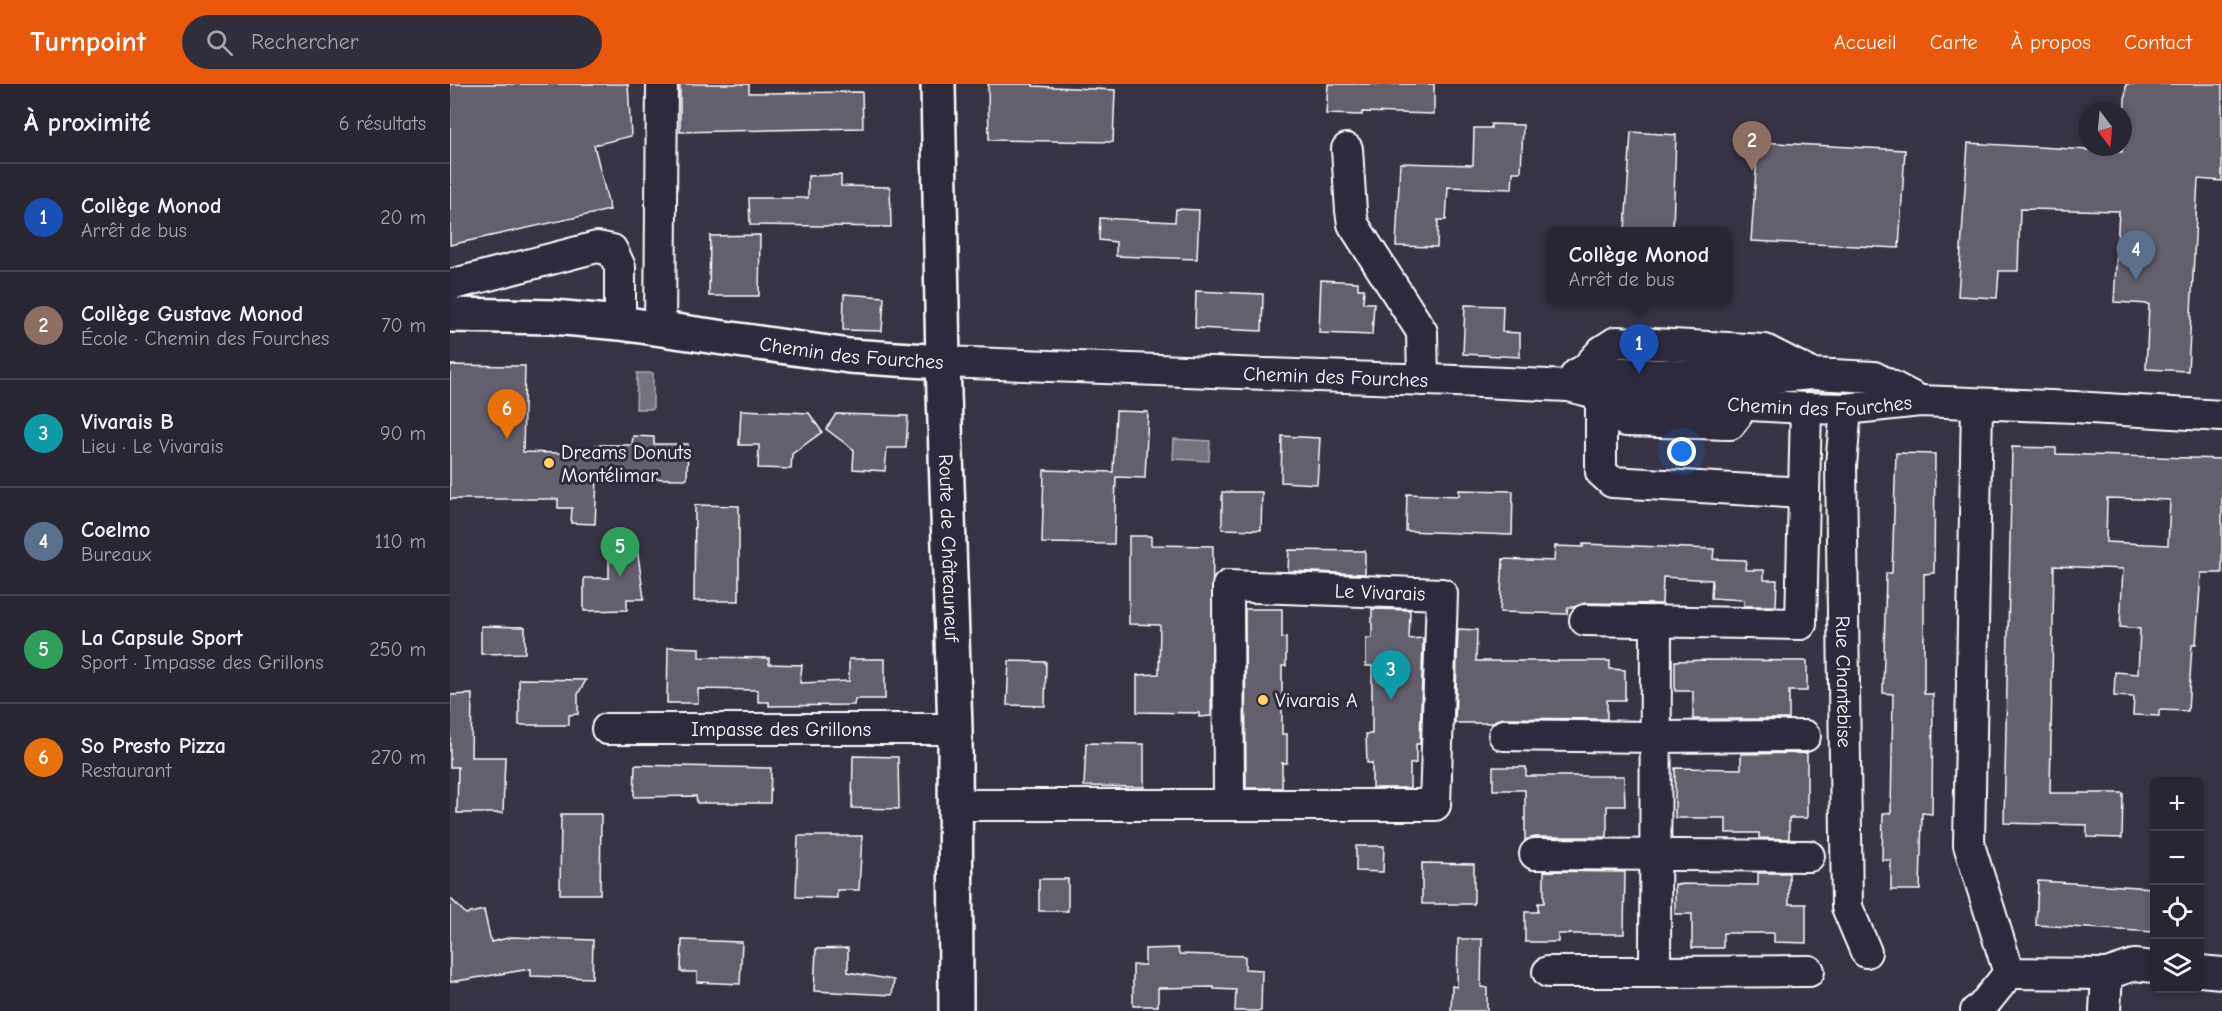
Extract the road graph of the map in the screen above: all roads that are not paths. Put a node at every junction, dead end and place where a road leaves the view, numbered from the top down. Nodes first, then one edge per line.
1 (662, 84) edge
2 (938, 84) edge
3 (1347, 149) dead end
4 (450, 285) edge
5 (450, 315) edge
6 (620, 323) junction
7 (660, 329) junction
8 (943, 362) junction
9 (1576, 378) junction
10 (1423, 380) junction
11 (1609, 396) junction
12 (1920, 401) junction
13 (1977, 404) junction
14 (1806, 408) junction
15 (1846, 409) junction
16 (2222, 416) edge
17 (1804, 493) junction
18 (1586, 620) dead end
19 (1656, 621) junction
20 (607, 729) dead end
21 (955, 729) junction
22 (1504, 735) dead end
23 (1805, 736) dead end
24 (1655, 737) junction
25 (1229, 804) junction
26 (954, 805) junction
27 (1535, 854) dead end
28 (1654, 854) junction
29 (1809, 856) dead end
30 (1866, 952) dead end
31 (2150, 967) edge
32 (1809, 971) dead end
33 (2204, 971) edge
34 (1548, 972) dead end
35 (1655, 972) junction
36 (2010, 973) junction
37 (2222, 973) edge
38 (2107, 974) junction
39 (956, 1011) edge
40 (1976, 1011) edge
41 (2105, 1011) edge

1 - 7 street
2 - 8 main road, Route de Châteauneuf
3 - 10 street
4 - 6 street
5 - 6 main road, Chemin des Fourches
6 - 7 main road, Chemin des Fourches
7 - 8 main road, Chemin des Fourches
8 - 10 street, Chemin des Fourches
8 - 21 main road, Route de Châteauneuf
9 - 10 street, Chemin des Fourches
9 - 11 street, Chemin des Fourches
9 - 12 street
11 - 14 street, Chemin des Fourches
11 - 17 street
12 - 13 street, Chemin des Fourches
12 - 15 street, Chemin des Fourches
13 - 16 street, Chemin des Fourches
13 - 36 street
14 - 15 street, Chemin des Fourches
14 - 17 street
15 - 30 street, Rue Chantebise
17 - 19 street
18 - 19 street
19 - 24 street
20 - 21 street, Impasse des Grillons
21 - 26 main road, Route de Châteauneuf
22 - 24 street
23 - 24 street
24 - 28 street
25 - 25 street, Le Vivarais
25 - 26 street, Le Vivarais
26 - 39 main road, Route de Châteauneuf
27 - 28 street
28 - 29 street
28 - 35 street
31 - 38 street
32 - 35 street
33 - 37 street
34 - 35 street
36 - 38 street
36 - 40 street
38 - 41 street

